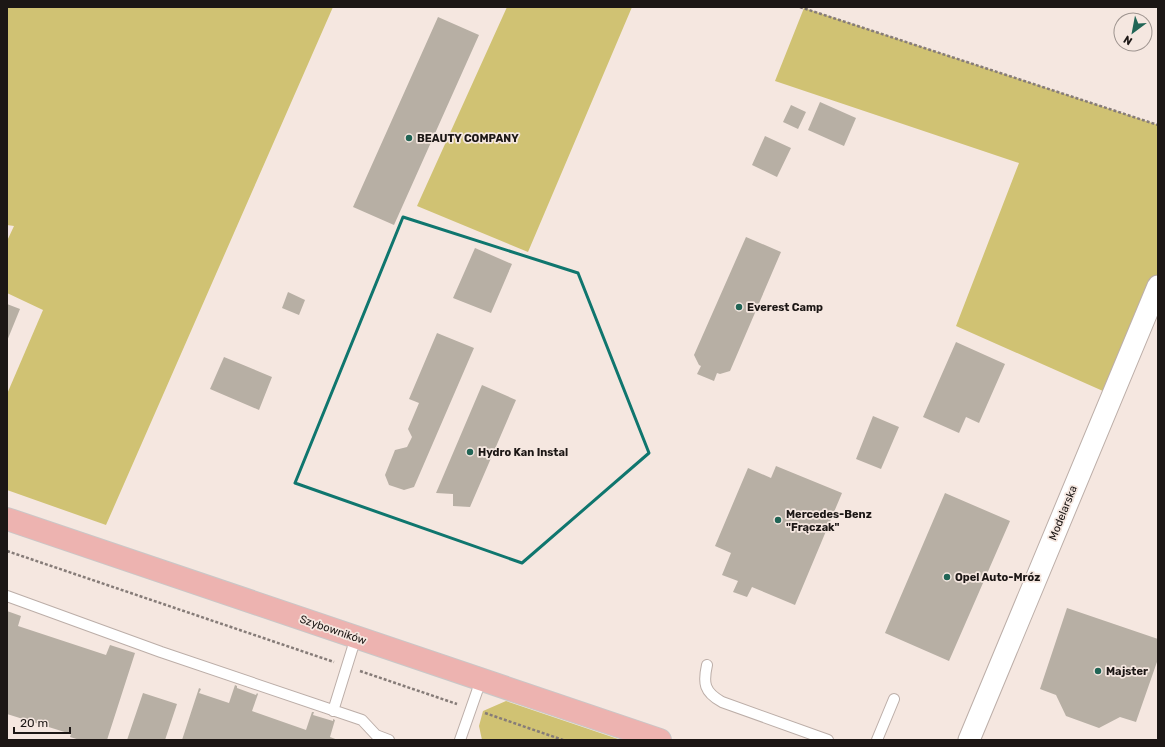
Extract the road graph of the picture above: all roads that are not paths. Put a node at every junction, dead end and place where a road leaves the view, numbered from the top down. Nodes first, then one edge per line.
1 (1158, 286) edge
2 (7, 519) edge
3 (7, 596) edge
4 (356, 638) junction
5 (707, 665) dead end
6 (481, 680) junction
7 (894, 699) dead end
8 (333, 711) junction
9 (390, 740) edge
10 (460, 740) edge
11 (660, 740) edge
12 (828, 740) edge
13 (877, 740) edge
14 (969, 740) edge

1 - 14 street, Modelarska
2 - 4 main road, Szybowników
3 - 8 lane
4 - 6 main road, Szybowników
4 - 8 lane
5 - 12 lane
6 - 10 lane
6 - 11 main road, Szybowników
7 - 13 lane
8 - 9 lane

